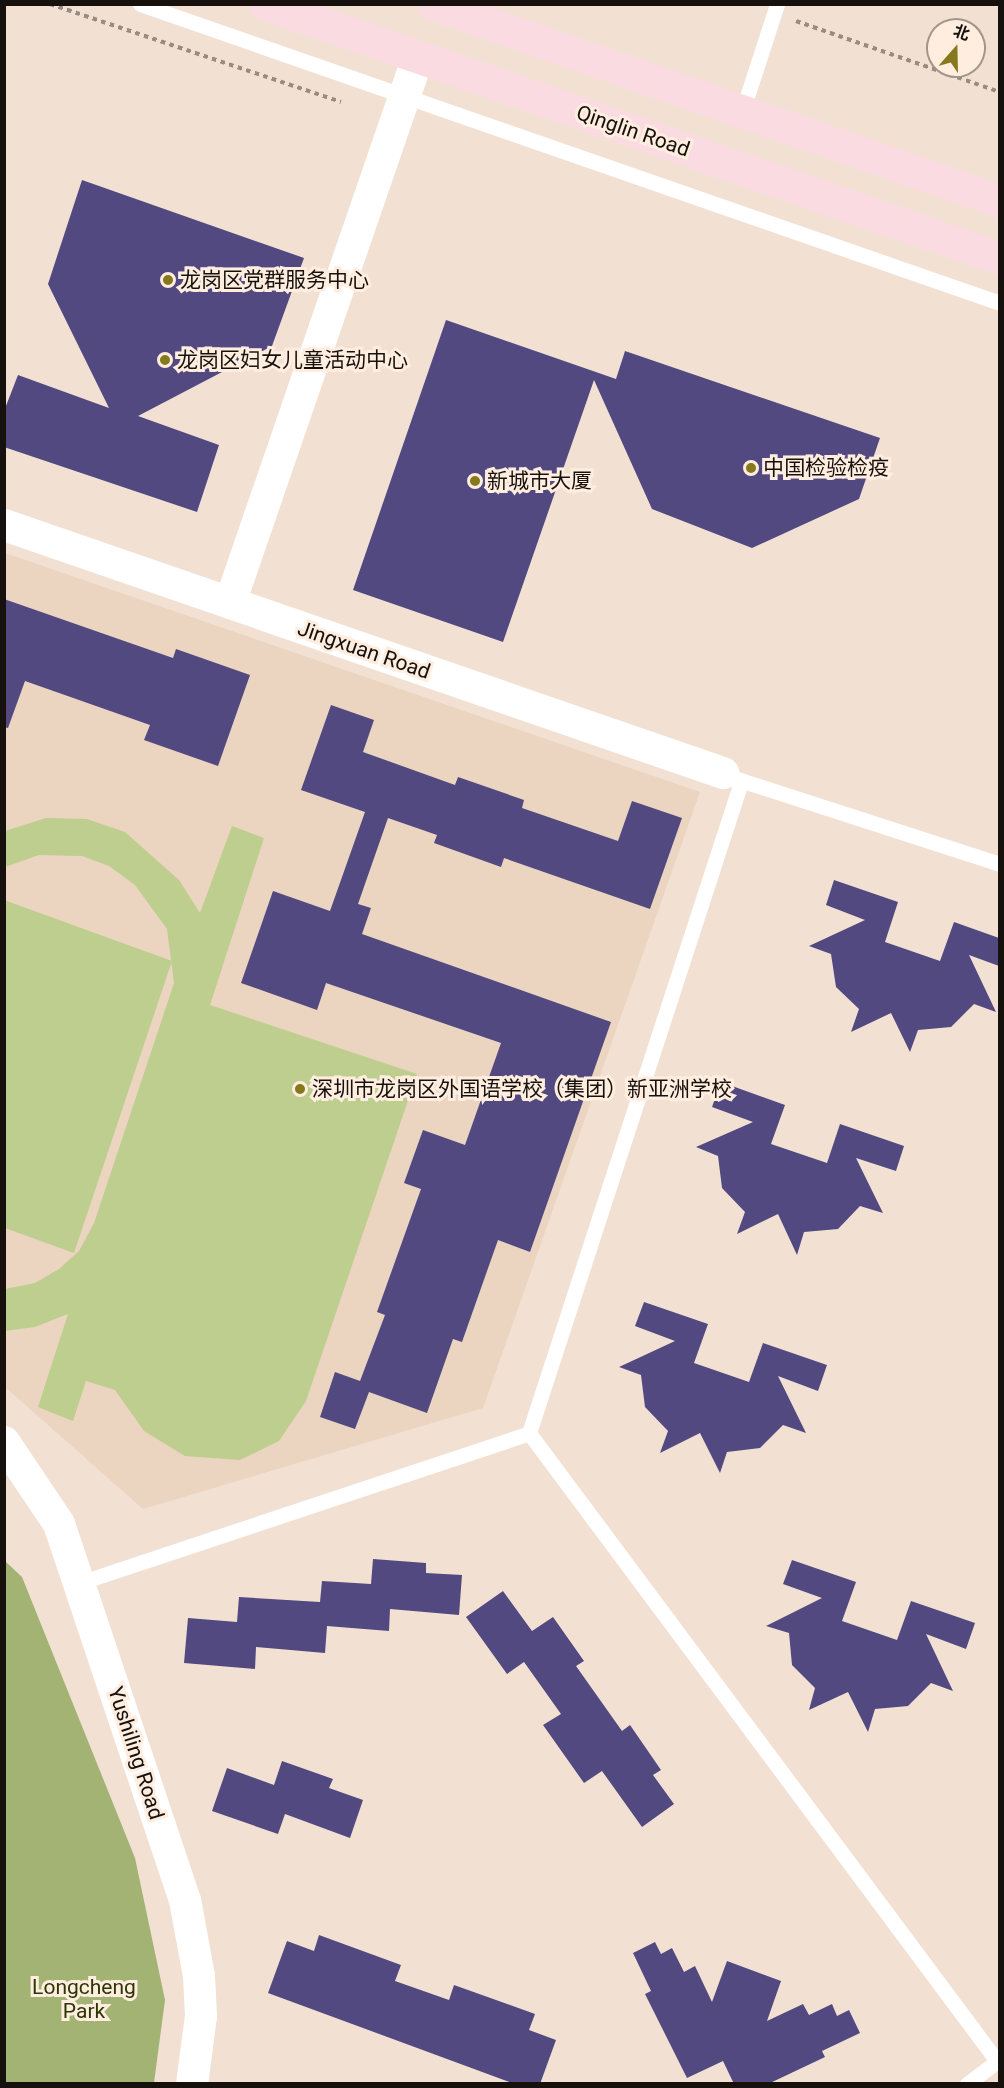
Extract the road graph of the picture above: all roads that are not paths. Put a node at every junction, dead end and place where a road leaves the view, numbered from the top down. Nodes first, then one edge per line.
1 (140, 4) edge
2 (266, 4) edge
3 (433, 4) edge
4 (776, 9) edge
5 (418, 57) junction
6 (405, 95) junction
7 (742, 112) junction
8 (999, 201) edge
9 (999, 258) edge
10 (999, 303) edge
11 (4, 525) edge
12 (230, 603) junction
13 (732, 777) junction
14 (999, 864) edge
15 (529, 1433) junction
16 (4, 1442) edge
17 (79, 1583) junction
18 (998, 2060) edge
19 (192, 2084) edge
20 (967, 2084) edge

1 - 6 lane
2 - 5 main road, Qinglin Road
3 - 7 main road
4 - 7 lane
5 - 6 street
5 - 9 main road, Qinglin Road
6 - 10 lane
6 - 12 street
7 - 8 main road
11 - 12 street, Jingxuan Road
12 - 13 street, Jingxuan Road
13 - 14 lane
13 - 15 lane
15 - 17 lane
15 - 18 lane
16 - 17 street, Yushiling Road
17 - 19 street, Yushiling Road
18 - 20 lane

